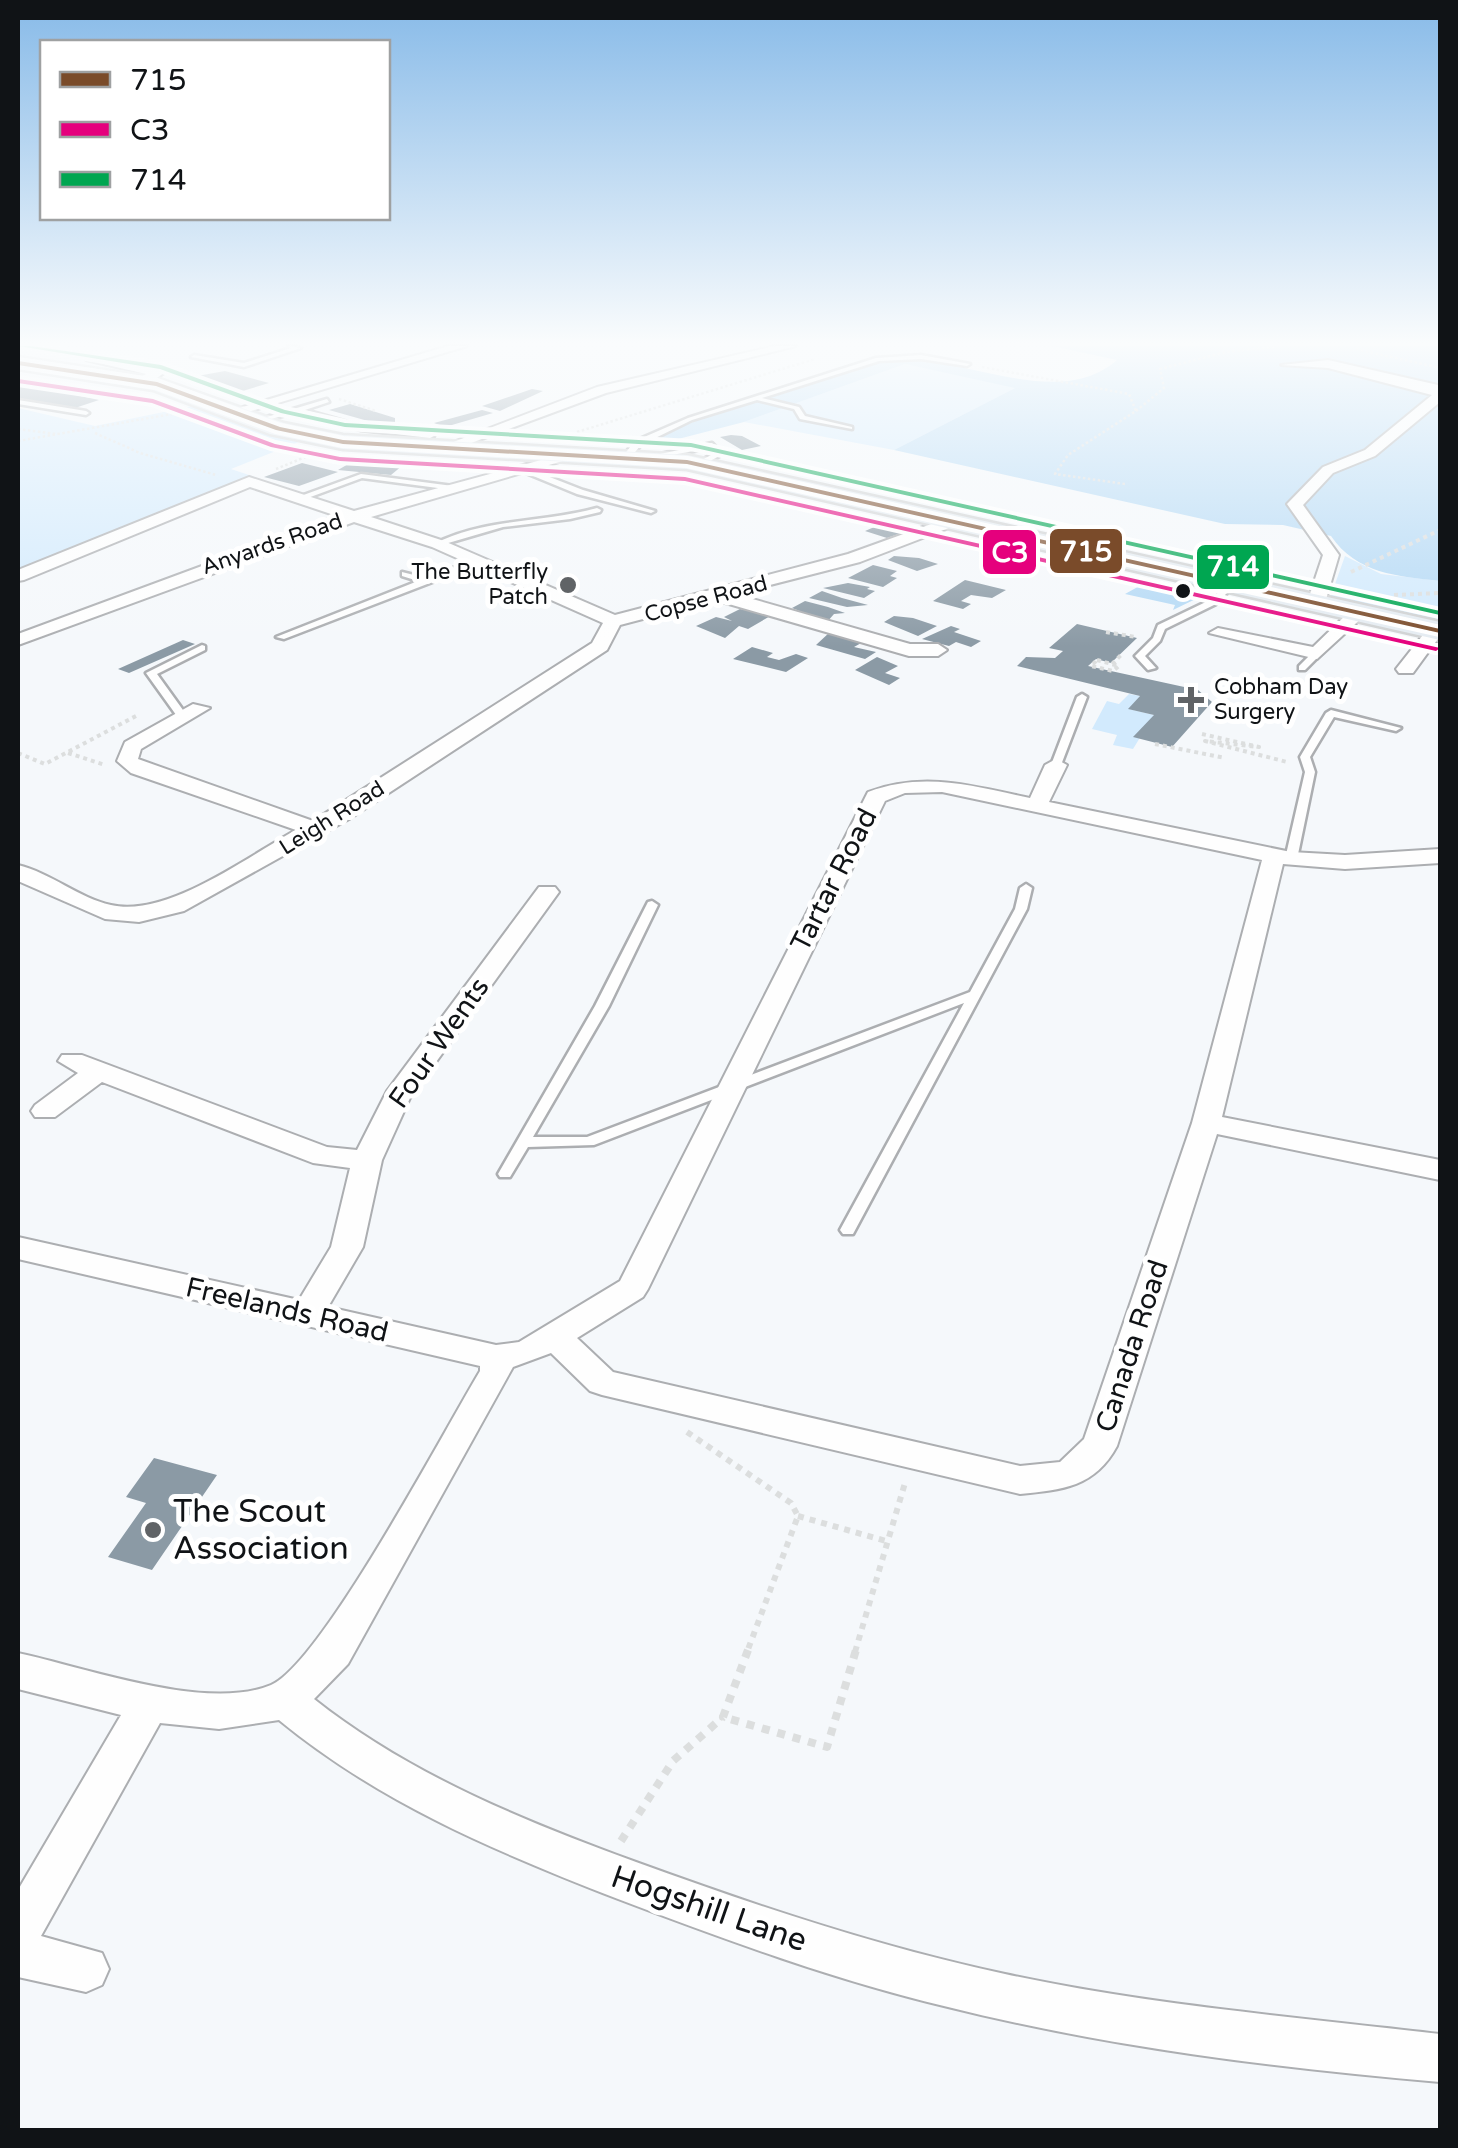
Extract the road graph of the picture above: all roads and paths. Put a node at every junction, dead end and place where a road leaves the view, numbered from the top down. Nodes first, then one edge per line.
1 (127, 446) edge
2 (332, 446) edge
3 (455, 446) edge
4 (569, 446) edge
5 (591, 446) edge
6 (638, 446) edge
7 (1083, 446) edge
8 (1378, 446) edge
9 (638, 457) junction
10 (530, 463) junction
11 (240, 480) junction
12 (1124, 484) dead end
13 (453, 488) junction
14 (302, 497) junction
15 (597, 510) dead end
16 (651, 511) dead end
17 (356, 515) junction
18 (948, 523) junction
19 (1440, 530) edge
20 (438, 544) junction
21 (479, 561) junction
22 (405, 574) dead end
23 (18, 576) edge
24 (1346, 578) dead end
25 (424, 582) junction
26 (1230, 586) junction
27 (1440, 593) edge
28 (718, 595) junction
29 (1388, 595) dead end
30 (1314, 606) junction
31 (1356, 614) junction
32 (613, 621) junction
33 (1438, 630) edge
34 (1106, 632) dead end
35 (1218, 633) dead end
36 (281, 636) dead end
37 (18, 640) edge
38 (202, 648) dead end
39 (938, 650) dead end
40 (1317, 653) junction
41 (1112, 664) junction
42 (1151, 668) dead end
43 (1302, 668) dead end
44 (1406, 669) dead end
45 (1082, 697) dead end
46 (170, 698) junction
47 (148, 715) dead end
48 (185, 716) junction
49 (1396, 728) dead end
50 (1202, 734) dead end
51 (1155, 744) dead end
52 (1259, 747) junction
53 (18, 754) edge
54 (1224, 758) dead end
55 (1056, 765) joint
56 (1036, 807) junction
57 (316, 829) junction
58 (1438, 851) edge
59 (1282, 857) junction
60 (18, 872) edge
61 (1026, 888) dead end
62 (546, 892) dead end
63 (652, 906) dead end
64 (971, 996) junction
65 (729, 1088) junction
66 (45, 1112) dead end
67 (1206, 1122) junction
68 (522, 1142) junction
69 (368, 1160) junction
70 (1440, 1170) edge
71 (505, 1174) dead end
72 (848, 1230) dead end
73 (18, 1248) edge
74 (307, 1316) junction
75 (555, 1338) junction
76 (496, 1357) junction
77 (682, 1401) junction
78 (914, 1456) junction
79 (798, 1516) junction
80 (886, 1541) junction
81 (18, 1671) edge
82 (286, 1700) junction
83 (150, 1703) junction
84 (724, 1717) junction
85 (610, 1874) junction
86 (18, 1932) edge
87 (18, 1954) edge
88 (86, 1969) dead end
89 (1440, 2058) edge

1 - 11 path
2 - 11 path
3 - 10 main road
4 - 10 main road
5 - 9 main road
6 - 9 lane
7 - 12 path
8 - 30 street
9 - 18 main road
10 - 13 street, Anyards Road
10 - 16 lane
11 - 14 street, Copse Road
11 - 23 street
13 - 14 lane
13 - 17 street, Anyards Road
14 - 17 street, Copse Road
15 - 20 lane
17 - 20 street, Copse Road
17 - 37 street, Anyards Road
18 - 26 main road
18 - 28 street, Copse Road
19 - 24 path
20 - 21 street, Copse Road
21 - 25 lane
21 - 32 street, Copse Road
22 - 25 lane
25 - 36 lane
26 - 30 main road
26 - 42 lane
27 - 29 path
28 - 32 street, Copse Road
28 - 39 street
30 - 31 main road
31 - 33 main road
31 - 40 street
32 - 57 street, Leigh Road
33 - 44 street
34 - 41 path
35 - 40 street
38 - 46 lane
40 - 43 lane
41 - 41 path
45 - 55 lane
46 - 48 lane
46 - 53 path
47 - 48 street
48 - 57 street
49 - 59 lane
50 - 52 path
51 - 54 path
52 - 52 path
55 - 56 street
56 - 59 street, Tartar Road
56 - 65 street, Tartar Road
57 - 60 street, Leigh Road
58 - 59 street, Tartar Road
59 - 67 street, Canada Road
61 - 64 lane
62 - 69 street, Four Wents
63 - 68 lane
64 - 65 lane
64 - 72 lane
65 - 68 lane
65 - 75 street, Tartar Road
66 - 69 street
67 - 70 street
67 - 78 street, Canada Road
68 - 71 lane
69 - 74 street, Four Wents
73 - 74 street, Freelands Road
74 - 76 street, Freelands Road
75 - 76 street, Freelands Road
75 - 77 street, Canada Road
76 - 82 street
77 - 78 street, Canada Road
77 - 79 path
78 - 80 path
79 - 80 path
79 - 84 path
80 - 84 path
81 - 83 street
82 - 83 street
82 - 85 street, Hogshill Lane
83 - 86 street
84 - 85 path
85 - 89 street, Hogshill Lane
87 - 88 street

